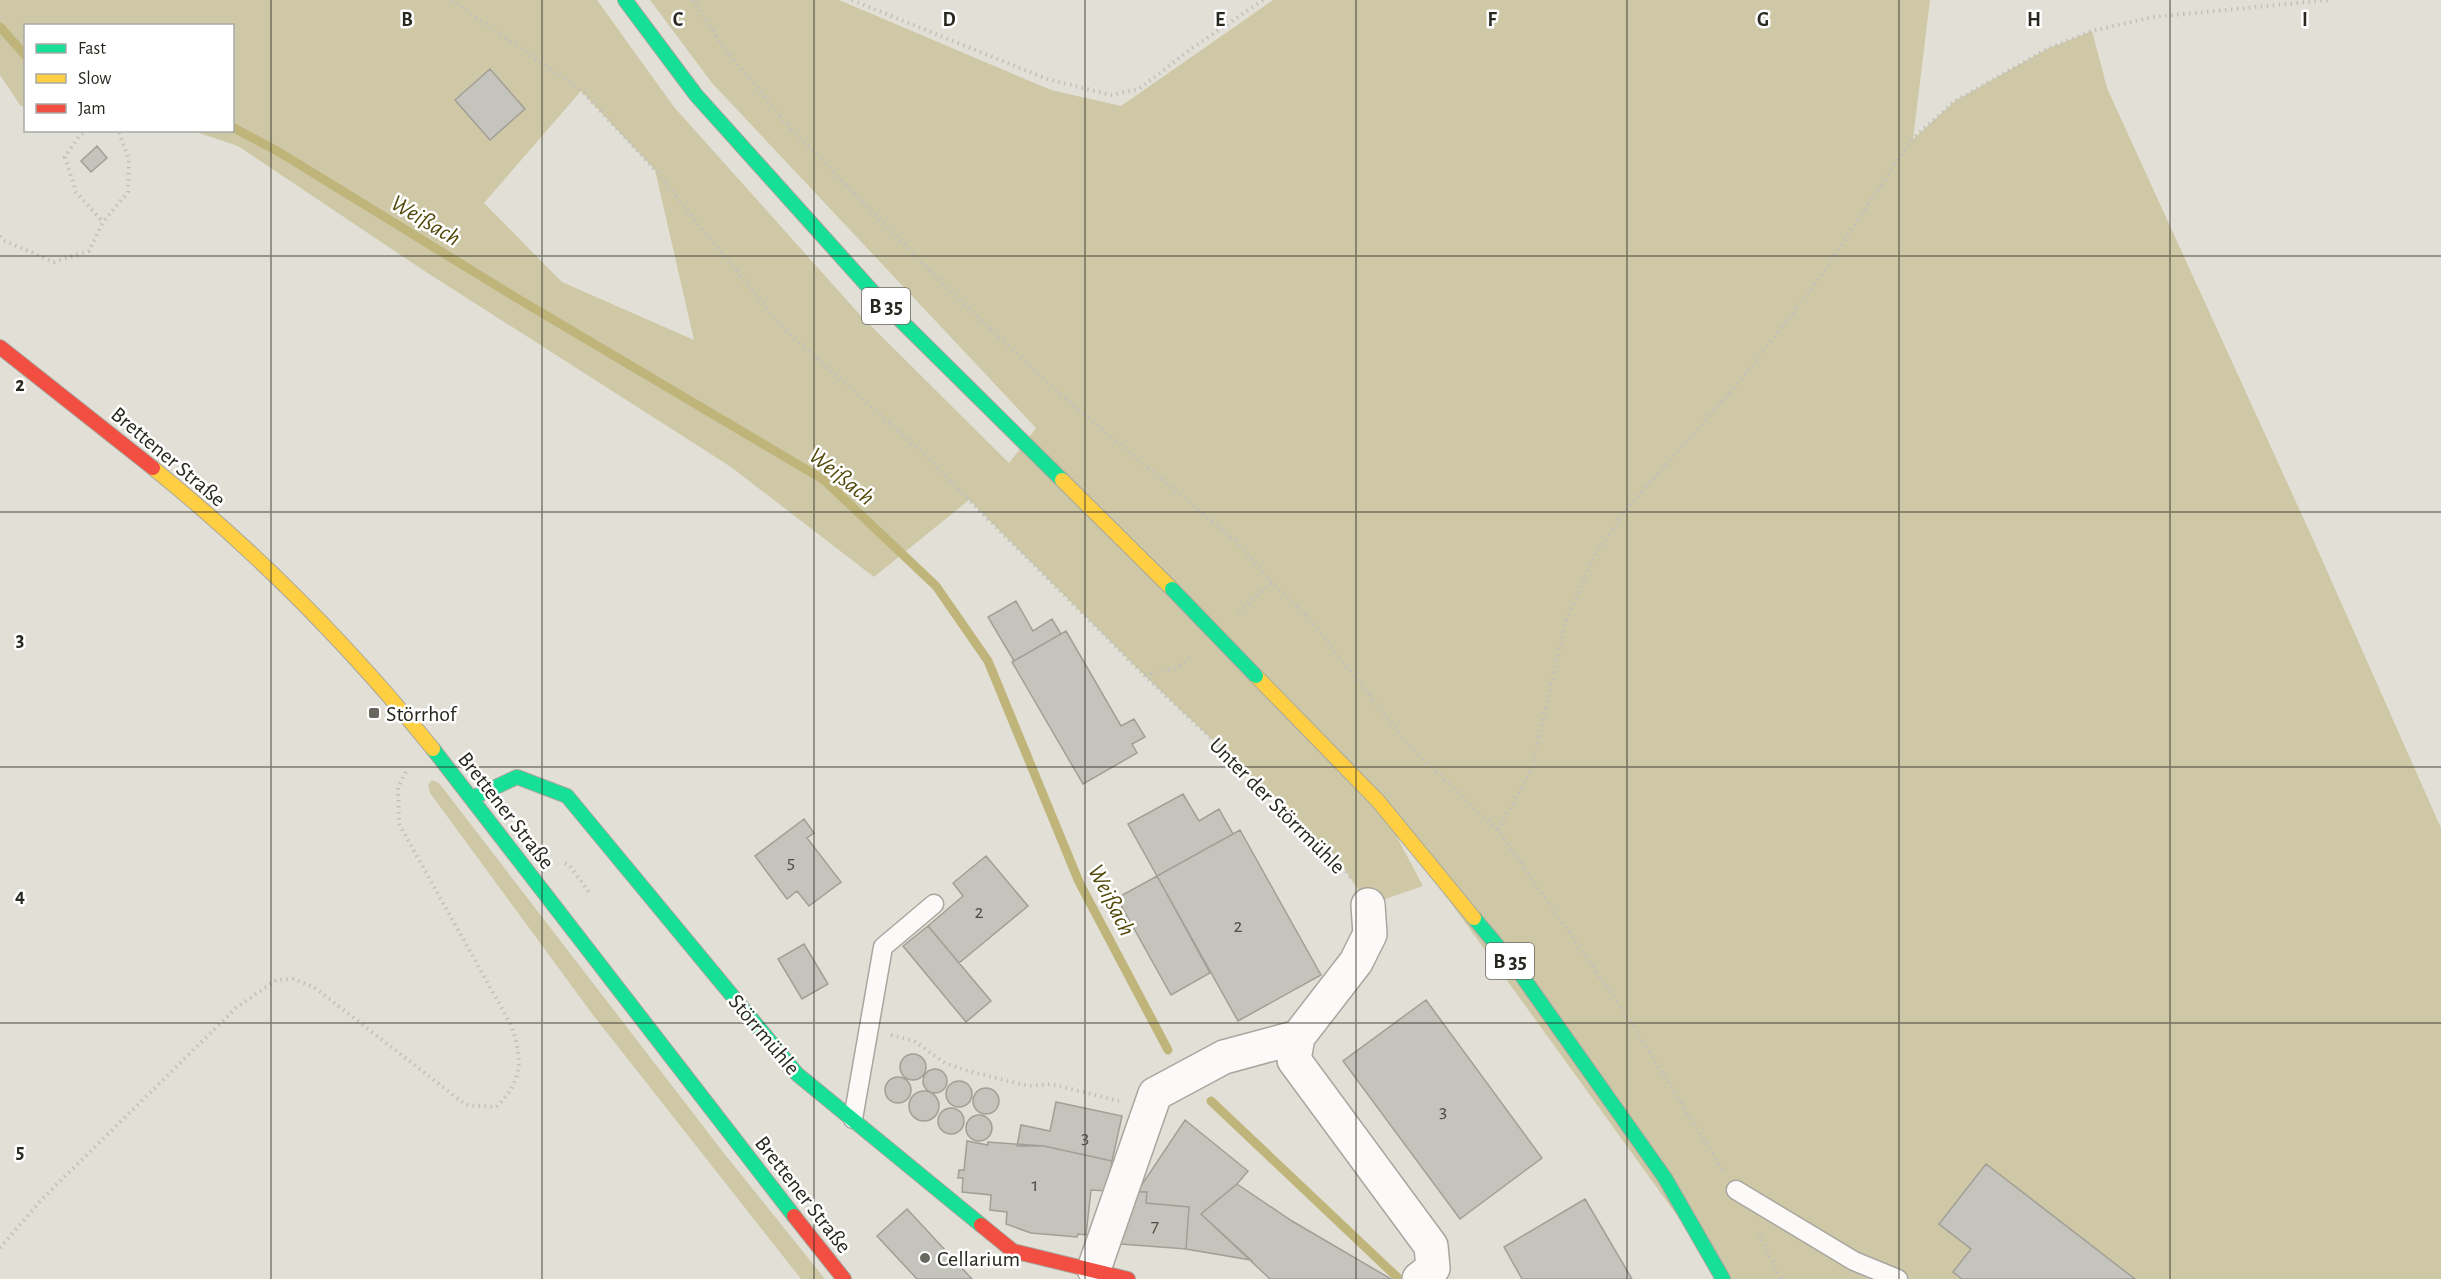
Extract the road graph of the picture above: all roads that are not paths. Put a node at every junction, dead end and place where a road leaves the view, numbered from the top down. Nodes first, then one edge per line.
1 (625, 0) edge
2 (0, 347) edge
3 (472, 798) junction
4 (934, 904) dead end
5 (1368, 905) road end
6 (1298, 1037) junction
7 (853, 1119) junction
8 (1736, 1190) road end
9 (1094, 1269) junction
10 (1420, 1278) edge
11 (844, 1279) edge
12 (1128, 1279) edge
13 (1723, 1279) edge
14 (1898, 1279) edge

1 - 13 street, B 35, bridge
2 - 3 street, Brettener Straße
3 - 7 street, Störrmühle
3 - 11 street, Brettener Straße
4 - 7 lane
5 - 6 street
6 - 9 street
6 - 10 street
7 - 9 street, Störrmühle
8 - 14 lane
9 - 12 street, Störrmühle

